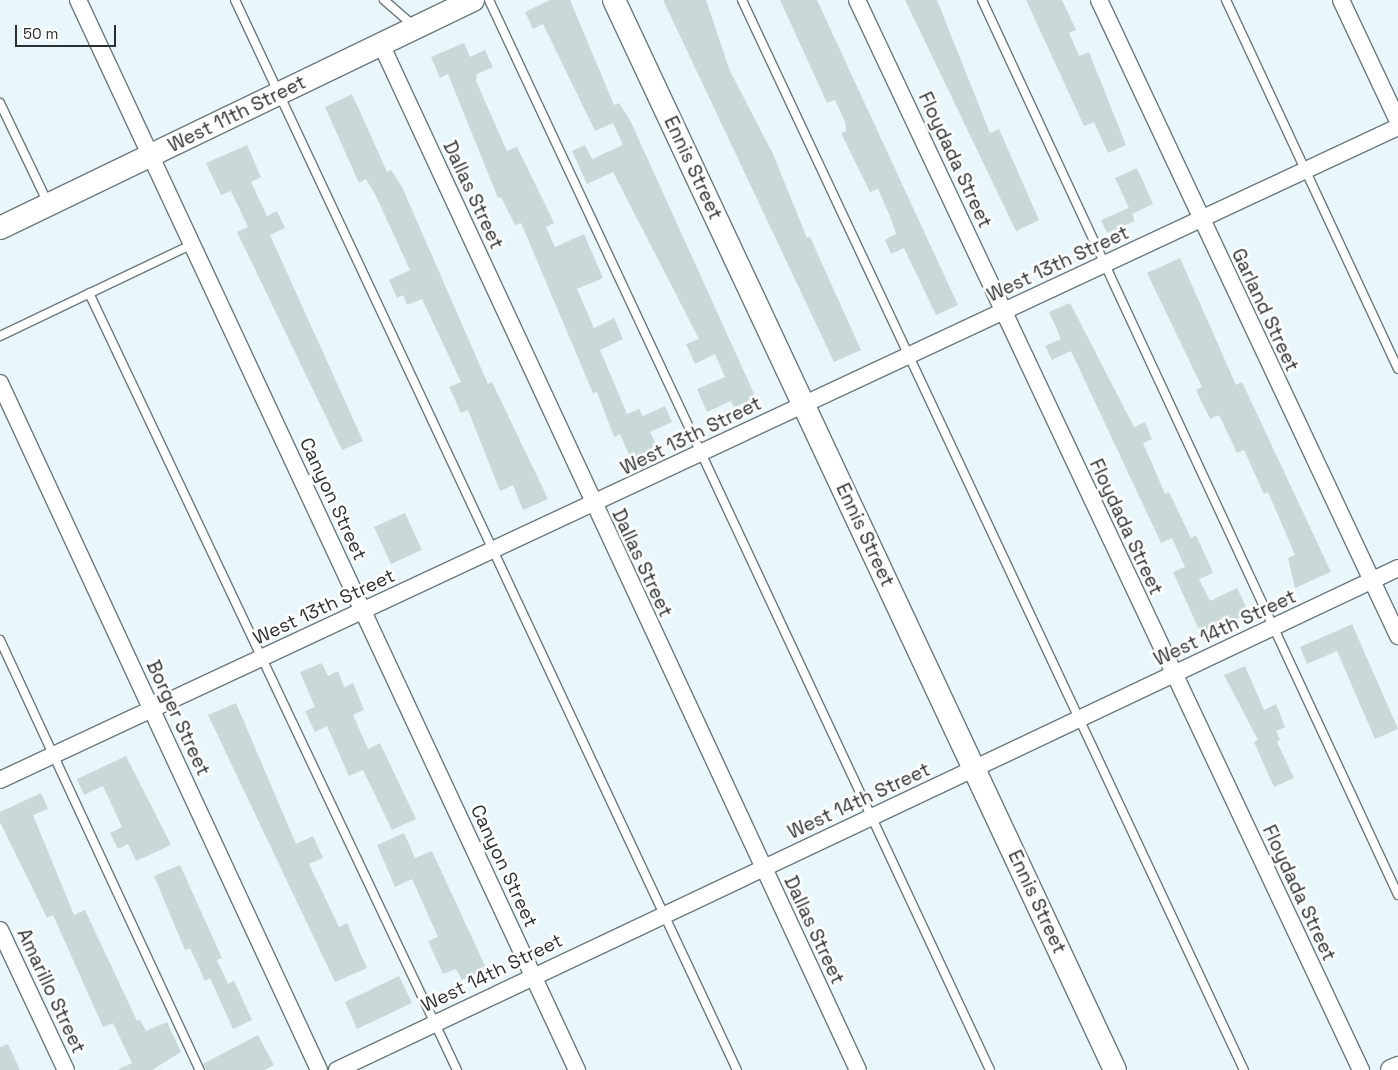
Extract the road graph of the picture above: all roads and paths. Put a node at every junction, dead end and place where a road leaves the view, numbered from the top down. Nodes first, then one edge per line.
1 (78, 0) edge
2 (235, 0) edge
3 (384, 0) edge
4 (473, 0) edge
5 (489, 0) edge
6 (614, 0) edge
7 (742, 0) edge
8 (857, 0) edge
9 (982, 0) edge
10 (1099, 0) edge
11 (1226, 0) edge
12 (1341, 0) edge
13 (416, 27) junction
14 (381, 44) junction
15 (279, 93) junction
16 (0, 103) edge
17 (1398, 121) edge
18 (1398, 126) edge
19 (150, 156) junction
20 (1305, 171) junction
21 (49, 204) junction
22 (1200, 221) junction
23 (0, 228) edge
24 (191, 245) junction
25 (1106, 264) junction
26 (89, 293) junction
27 (1004, 311) junction
28 (0, 336) edge
29 (907, 356) junction
30 (1398, 369) edge
31 (0, 383) edge
32 (803, 404) junction
33 (700, 454) junction
34 (593, 505) junction
35 (494, 551) junction
36 (1398, 568) edge
37 (1372, 580) junction
38 (364, 612) junction
39 (1276, 626) junction
40 (1398, 636) edge
41 (0, 640) edge
42 (262, 658) junction
43 (1174, 675) junction
44 (152, 708) junction
45 (1079, 720) junction
46 (52, 756) junction
47 (976, 769) junction
48 (0, 780) edge
49 (870, 817) junction
50 (762, 867) junction
51 (1398, 895) edge
52 (663, 914) junction
53 (0, 930) edge
54 (533, 976) junction
55 (435, 1023) junction
56 (1398, 1067) edge
57 (66, 1070) edge
58 (200, 1070) edge
59 (319, 1070) edge
60 (336, 1070) edge
61 (457, 1070) edge
62 (577, 1070) edge
63 (737, 1070) edge
64 (858, 1070) edge
65 (990, 1070) edge
66 (1115, 1070) edge
67 (1244, 1070) edge
68 (1361, 1070) edge
69 (1391, 1070) edge

1 - 19 street, Canyon Street
2 - 15 lane
3 - 13 lane
4 - 13 main road, West 11th Street
5 - 33 lane
6 - 32 main road, Ennis Street
7 - 29 lane
8 - 27 street, Floydada Street
9 - 25 lane
10 - 22 street, Garland Street
11 - 20 lane
12 - 17 street
13 - 14 main road, West 11th Street
14 - 15 main road, West 11th Street
14 - 34 street, Dallas Street
15 - 19 main road, West 11th Street
15 - 35 lane
16 - 21 lane
18 - 20 street, West 13th Street
19 - 21 main road, West 11th Street
19 - 24 street, Canyon Street
20 - 22 street, West 13th Street
20 - 30 lane
21 - 23 main road, West 11th Street
22 - 25 street, West 13th Street
22 - 37 street, Garland Street
24 - 26 lane
24 - 38 street, Canyon Street
25 - 27 street, West 13th Street
25 - 39 lane
26 - 28 lane
26 - 42 lane
27 - 29 street, West 13th Street
27 - 43 street, Floydada Street
29 - 32 street, West 13th Street
29 - 45 lane
31 - 44 street, Borger Street
32 - 33 street, West 13th Street
32 - 47 main road, Ennis Street
33 - 34 street, West 13th Street
33 - 49 lane
34 - 35 street, West 13th Street
34 - 50 street, Dallas Street
35 - 38 street, West 13th Street
35 - 52 lane
36 - 37 street, West 14th Street
37 - 39 street, West 14th Street
37 - 40 street, Garland Street
38 - 42 street, West 13th Street
38 - 54 street, Canyon Street
39 - 43 street, West 14th Street
39 - 51 lane
41 - 46 lane
42 - 44 street, West 13th Street
42 - 55 lane
43 - 45 street, West 14th Street
43 - 68 street, Floydada Street
44 - 46 street, West 13th Street
44 - 59 street, Borger Street
45 - 47 street, West 14th Street
45 - 67 lane
46 - 48 street, West 13th Street
46 - 58 lane
47 - 49 street, West 14th Street
47 - 66 main road, Ennis Street
49 - 50 street, West 14th Street
49 - 65 lane
50 - 52 street, West 14th Street
50 - 64 street, Dallas Street
52 - 54 street, West 14th Street
52 - 63 lane
53 - 57 street, Amarillo Street
54 - 55 street, West 14th Street
54 - 62 street, Canyon Street
55 - 60 street, West 14th Street
55 - 61 lane
56 - 69 street

